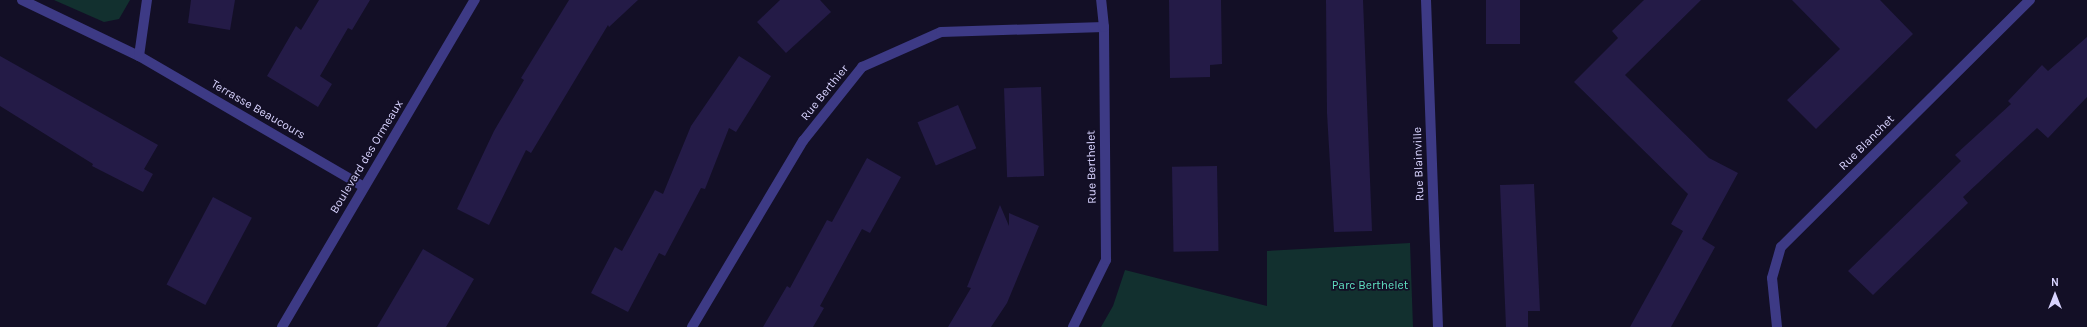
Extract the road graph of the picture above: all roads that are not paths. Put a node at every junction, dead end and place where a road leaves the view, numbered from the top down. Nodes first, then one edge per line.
1 (22, 0) edge
2 (147, 0) edge
3 (475, 0) edge
4 (1100, 0) edge
5 (1426, 0) edge
6 (2030, 0) edge
7 (1104, 27) junction
8 (139, 56) junction
9 (364, 187) junction
10 (282, 327) edge
11 (692, 327) edge
12 (1073, 327) edge
13 (1438, 327) edge
14 (1777, 327) edge

1 - 8 street, Terrasse Beaucours
2 - 8 street
3 - 9 street, Boulevard des Ormeaux
4 - 7 street, Rue Berthelet
5 - 13 street, Rue Blainville
6 - 14 street, Rue Blanchet
7 - 11 street, Rue Berthier
7 - 12 street, Rue Berthelet
8 - 9 street, Terrasse Beaucours
9 - 10 street, Boulevard des Ormeaux

